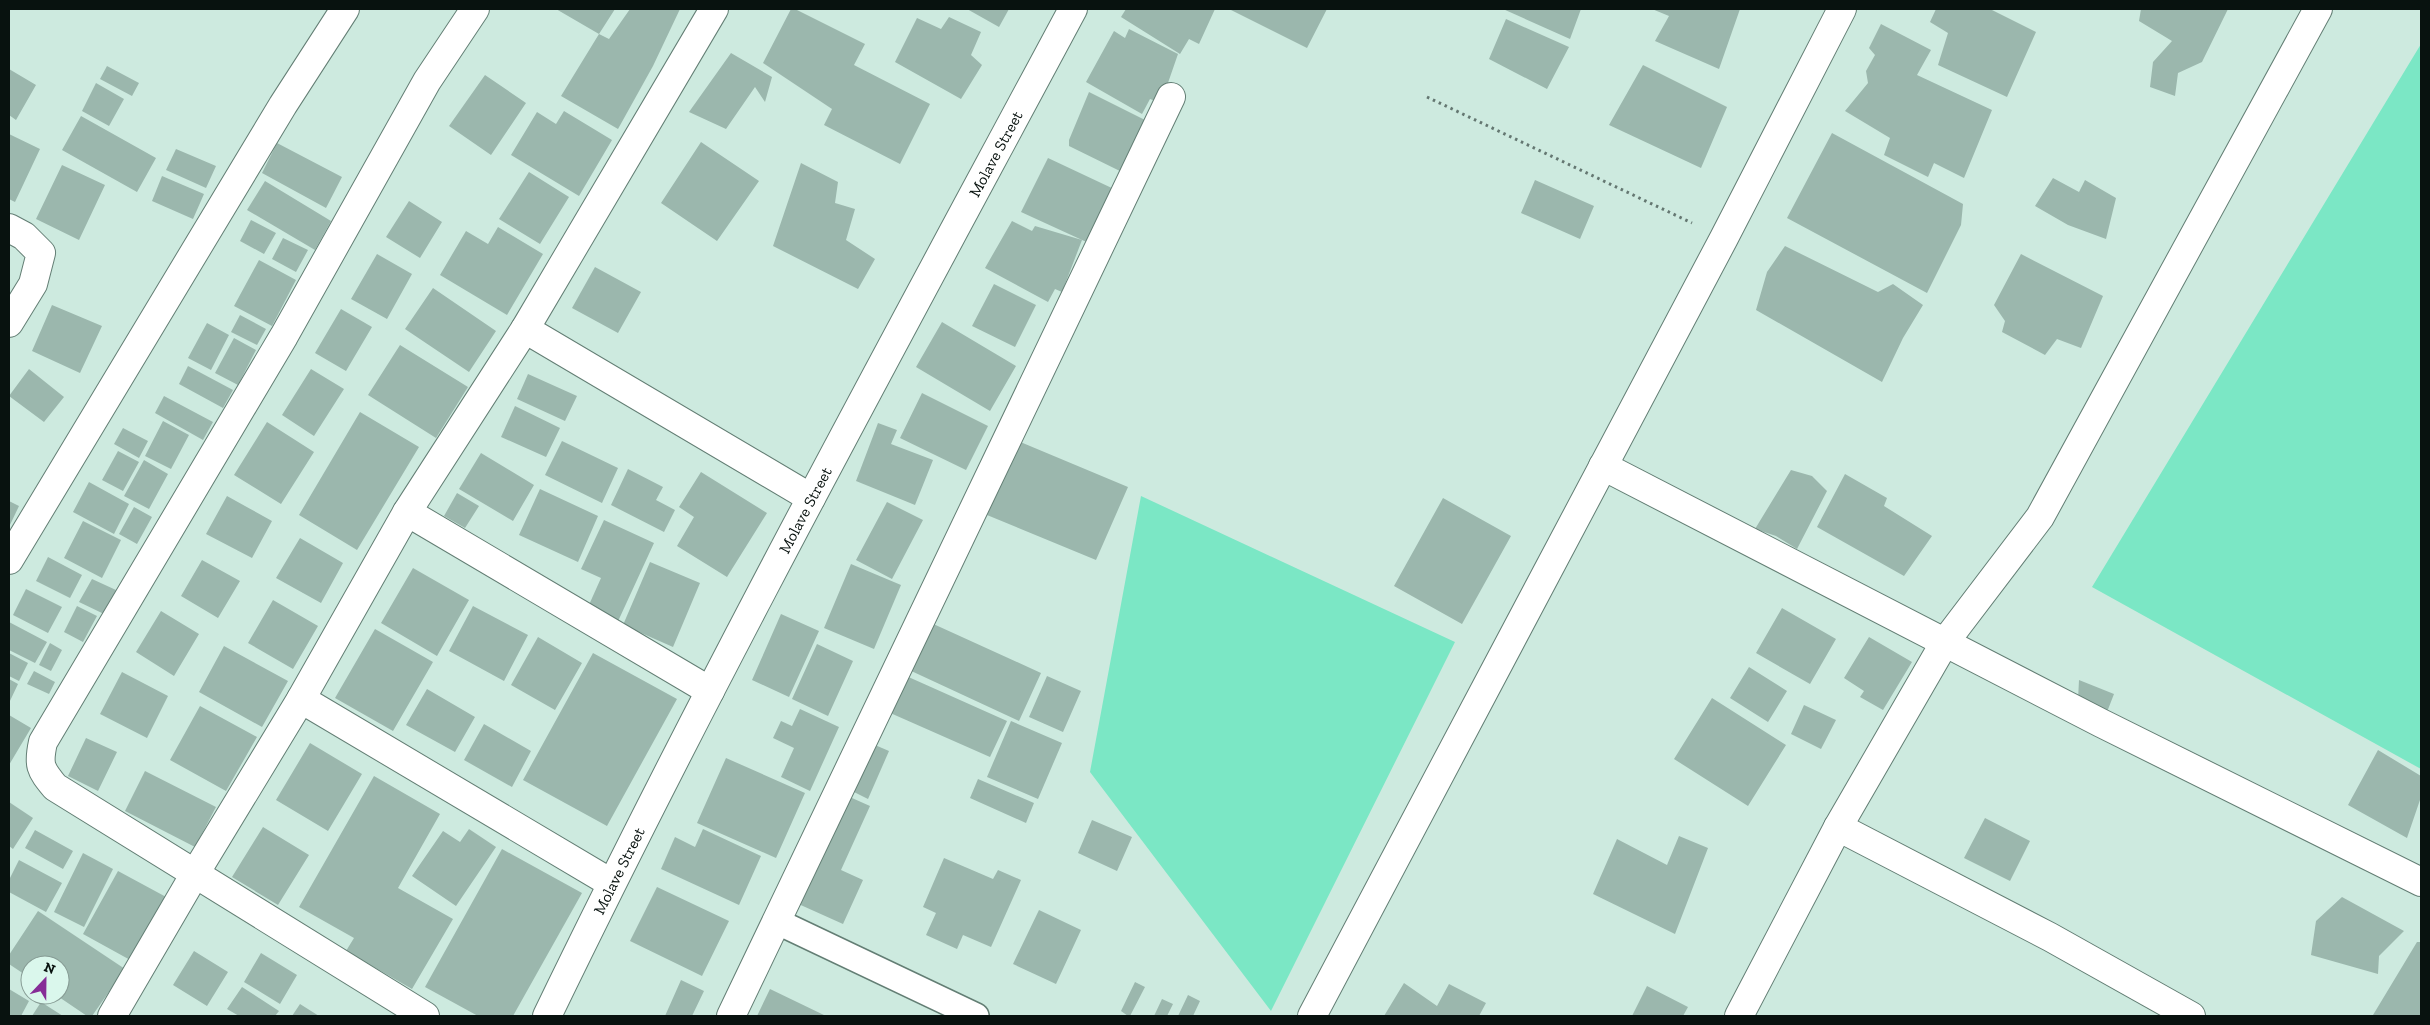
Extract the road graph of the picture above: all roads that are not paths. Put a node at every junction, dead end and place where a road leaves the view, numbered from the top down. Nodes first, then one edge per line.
1 (345, 9) edge
2 (475, 9) edge
3 (714, 9) edge
4 (1073, 9) edge
5 (1842, 9) edge
6 (2318, 9) edge
7 (1171, 97) dead end
8 (9, 228) edge
9 (9, 323) edge
10 (525, 329) junction
11 (1603, 466) junction
12 (811, 498) junction
13 (407, 512) junction
14 (9, 560) edge
15 (1945, 642) junction
16 (710, 691) junction
17 (301, 698) junction
18 (1838, 827) junction
19 (196, 872) junction
20 (2421, 882) edge
21 (611, 884) junction
22 (776, 922) junction
23 (112, 1016) edge
24 (425, 1016) edge
25 (547, 1016) edge
26 (731, 1016) edge
27 (976, 1016) edge
28 (1312, 1016) edge
29 (1739, 1016) edge
30 (2191, 1016) edge

1 - 14 street
2 - 19 street
3 - 10 street
4 - 12 street, Molave Street
5 - 11 street
6 - 15 street
7 - 22 street
8 - 9 street
10 - 12 street
10 - 13 street
11 - 15 street
11 - 28 street
12 - 16 street, Molave Street
13 - 16 street
13 - 17 street
15 - 18 street
15 - 20 street
16 - 21 street, Molave Street
17 - 19 street
17 - 21 street
18 - 29 street
18 - 30 street
19 - 23 street
19 - 24 street
21 - 25 street, Molave Street
22 - 26 street
22 - 27 lane

